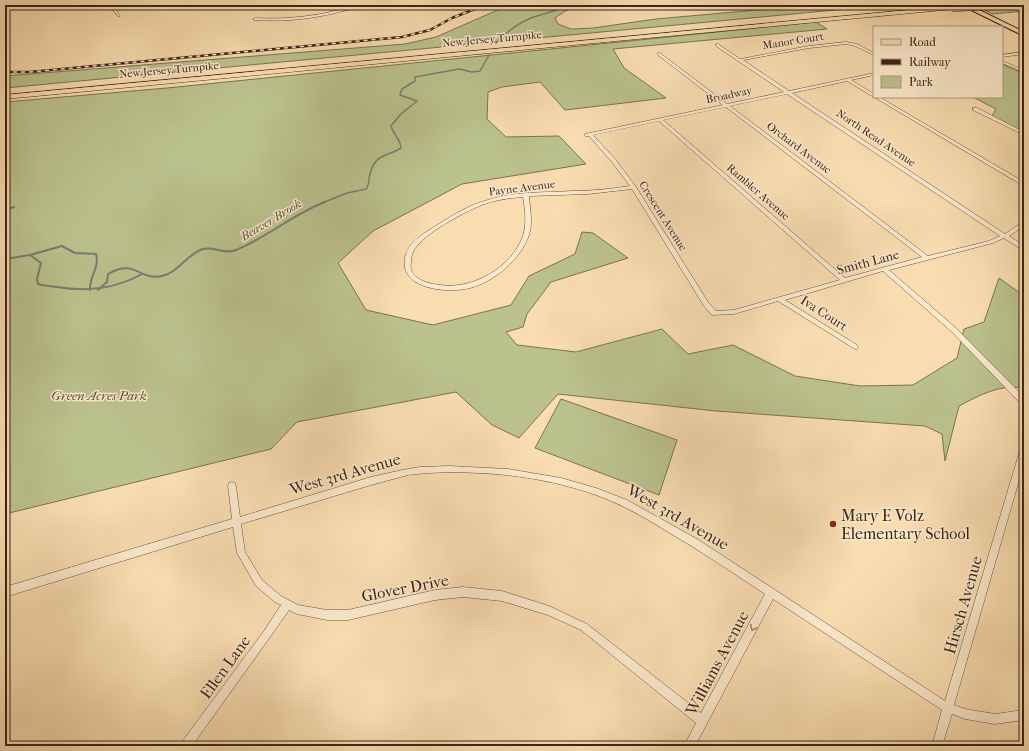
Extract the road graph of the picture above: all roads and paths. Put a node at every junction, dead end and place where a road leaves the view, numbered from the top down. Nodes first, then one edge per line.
1 (10, 5) edge
2 (111, 5) edge
3 (362, 5) edge
4 (930, 5) edge
5 (964, 5) edge
6 (994, 5) edge
7 (5, 6) edge
8 (982, 6) edge
9 (119, 15) dead end
10 (255, 19) dead end
11 (1023, 33) edge
12 (716, 45) dead end
13 (1024, 53) edge
14 (659, 54) dead end
15 (873, 54) edge
16 (1003, 56) edge
17 (739, 60) junction
18 (1003, 62) edge
19 (1024, 71) edge
20 (873, 74) edge
21 (847, 79) junction
22 (5, 92) edge
23 (788, 92) junction
24 (873, 95) edge
25 (5, 97) edge
26 (878, 98) edge
27 (727, 105) junction
28 (975, 108) dead end
29 (659, 119) junction
30 (588, 134) joint
31 (1024, 134) edge
32 (1024, 184) edge
33 (633, 188) junction
34 (526, 196) junction
35 (1024, 223) edge
36 (1005, 236) junction
37 (1024, 249) edge
38 (927, 258) junction
39 (884, 269) junction
40 (844, 280) junction
41 (780, 298) junction
42 (714, 313) joint
43 (855, 347) dead end
44 (1024, 402) edge
45 (1024, 450) edge
46 (232, 486) dead end
47 (237, 522) junction
48 (5, 592) edge
49 (771, 593) junction
50 (287, 604) junction
51 (949, 708) junction
52 (1024, 715) edge
53 (702, 721) junction
54 (186, 746) edge
55 (689, 746) edge
56 (937, 746) edge

1 - 7 street
2 - 9 street
3 - 10 street
4 - 22 highway, New Jersey Turnpike
5 - 11 main road
6 - 8 highway, New Jersey Turnpike
8 - 25 highway, New Jersey Turnpike, bridge
12 - 17 street, North Read Avenue
13 - 16 street
14 - 27 street, Orchard Avenue
15 - 17 street, Manor Court
17 - 23 street, North Read Avenue
18 - 19 street
20 - 21 street, Broadway
21 - 23 street, Broadway
21 - 24 street
23 - 27 street, Broadway
23 - 36 street, North Read Avenue
26 - 32 street
27 - 29 street, Broadway
27 - 38 street, Orchard Avenue
28 - 31 street
29 - 30 street, Broadway
29 - 40 street, Rambler Avenue
30 - 33 street, Crescent Avenue
33 - 34 street, Payne Avenue
33 - 42 street, Crescent Avenue
34 - 34 street, Payne Avenue
35 - 36 street, Smith Lane
36 - 37 street, North Read Avenue
36 - 38 street, Smith Lane
38 - 39 street, Smith Lane
39 - 40 street, Smith Lane
39 - 44 street
40 - 41 street, Smith Lane
41 - 42 street, Smith Lane
41 - 43 street, Iva Court
45 - 51 street, Hirsch Avenue
46 - 47 street, Glover Drive
47 - 48 street, West 3rd Avenue
47 - 49 street, West 3rd Avenue
47 - 50 street, Glover Drive
49 - 51 street, West 3rd Avenue
49 -> 53 street, Williams Avenue
50 - 53 street, Glover Drive
50 - 54 street, Ellen Lane
51 - 52 street, West 3rd Avenue
51 - 56 street, Hirsch Avenue
53 - 55 street, Williams Avenue

